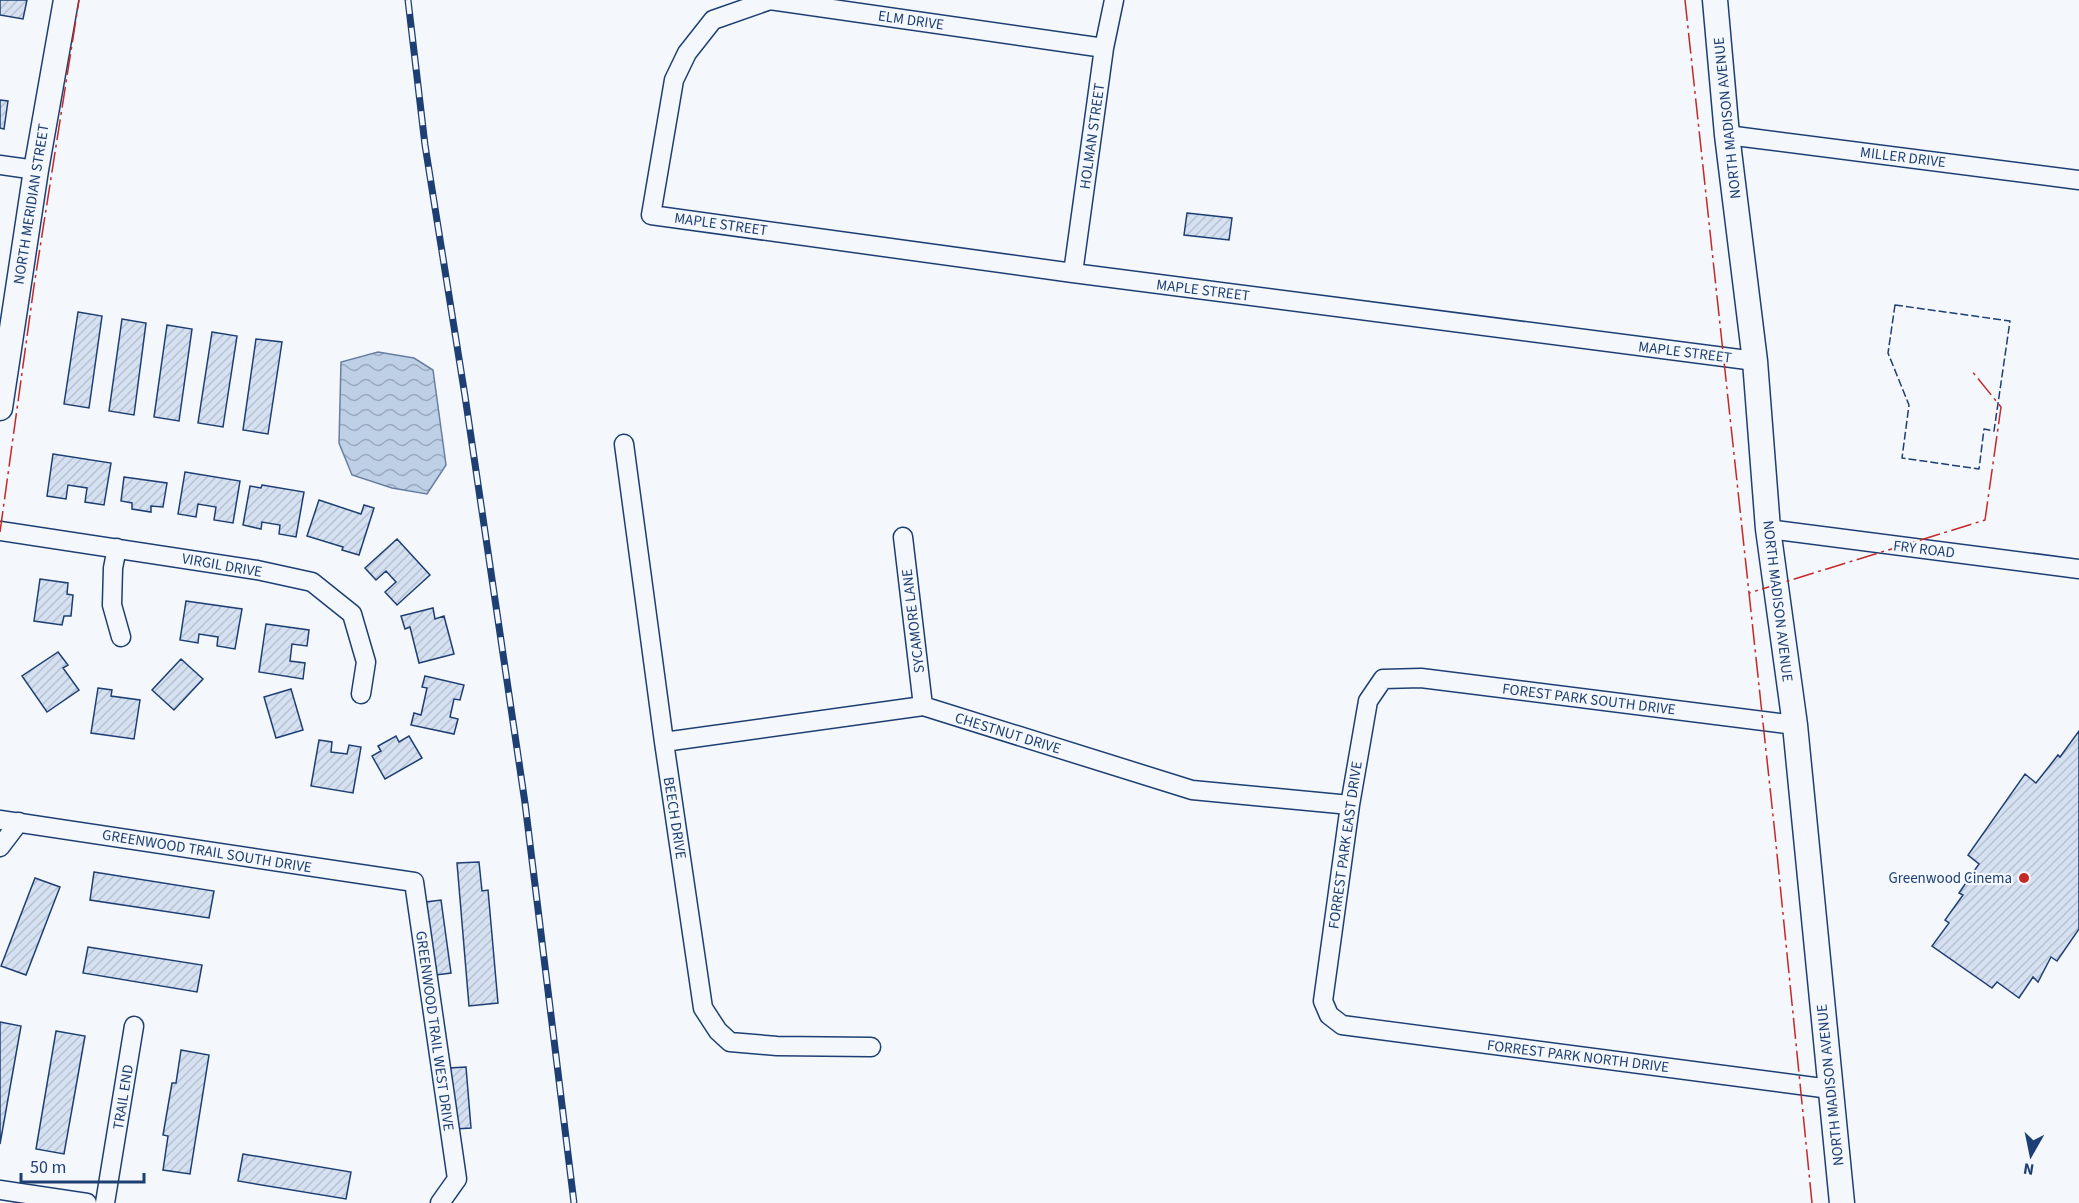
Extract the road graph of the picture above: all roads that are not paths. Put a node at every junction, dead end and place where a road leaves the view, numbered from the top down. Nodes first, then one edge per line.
1 (66, 0) edge
2 (1114, 0) edge
3 (1715, 0) edge
4 (1104, 48) junction
5 (1727, 135) junction
6 (0, 165) edge
7 (36, 170) junction
8 (2079, 180) edge
9 (651, 214) joint
10 (1073, 273) junction
11 (1755, 361) junction
12 (0, 408) edge
13 (624, 444) dead end
14 (1768, 530) junction
15 (0, 531) edge
16 (903, 537) dead end
17 (117, 548) junction
18 (2079, 569) edge
19 (121, 637) dead end
20 (1383, 679) joint
21 (361, 694) dead end
22 (922, 706) junction
23 (1795, 725) junction
24 (664, 742) junction
25 (1350, 805) junction
26 (0, 820) edge
27 (19, 822) junction
28 (0, 847) edge
29 (414, 882) joint
30 (1329, 1015) joint
31 (134, 1026) dead end
32 (871, 1047) dead end
33 (1830, 1089) junction
34 (0, 1190) edge
35 (87, 1203) edge
36 (105, 1203) edge
37 (440, 1203) edge
38 (1842, 1203) edge

1 - 7 main road, NORTH MERIDIAN STREET
2 - 4 street, HOLMAN STREET
3 - 5 main road, NORTH MADISON AVENUE
4 - 9 street, ELM DRIVE
4 - 10 street, HOLMAN STREET
5 - 8 street, MILLER DRIVE
5 - 11 main road, NORTH MADISON AVENUE
6 - 7 street
7 - 12 main road, NORTH MERIDIAN STREET
9 - 10 street, MAPLE STREET
10 - 11 street, MAPLE STREET
11 - 14 main road, NORTH MADISON AVENUE
13 - 24 street, BEECH DRIVE
14 - 18 street, FRY ROAD
14 - 23 main road, NORTH MADISON AVENUE
15 - 17 street, VIRGIL DRIVE
16 - 22 street, SYCAMORE LANE
17 - 19 street
17 - 21 street, VIRGIL DRIVE
20 - 23 street, FOREST PARK SOUTH DRIVE
20 - 25 street, FORREST PARK EAST DRIVE
22 - 24 street, CHESTNUT DRIVE
22 - 25 street, CHESTNUT DRIVE
23 - 33 main road, NORTH MADISON AVENUE
24 - 32 street, BEECH DRIVE
25 - 30 street, FORREST PARK EAST DRIVE
26 - 27 street, GREENWOOD TRAIL SOUTH DRIVE
27 - 28 street
27 - 29 street, GREENWOOD TRAIL SOUTH DRIVE
29 - 37 street, GREENWOOD TRAIL WEST DRIVE
30 - 33 street, FORREST PARK NORTH DRIVE
31 - 36 street, TRAIL END
33 - 38 main road, NORTH MADISON AVENUE
34 - 35 street

